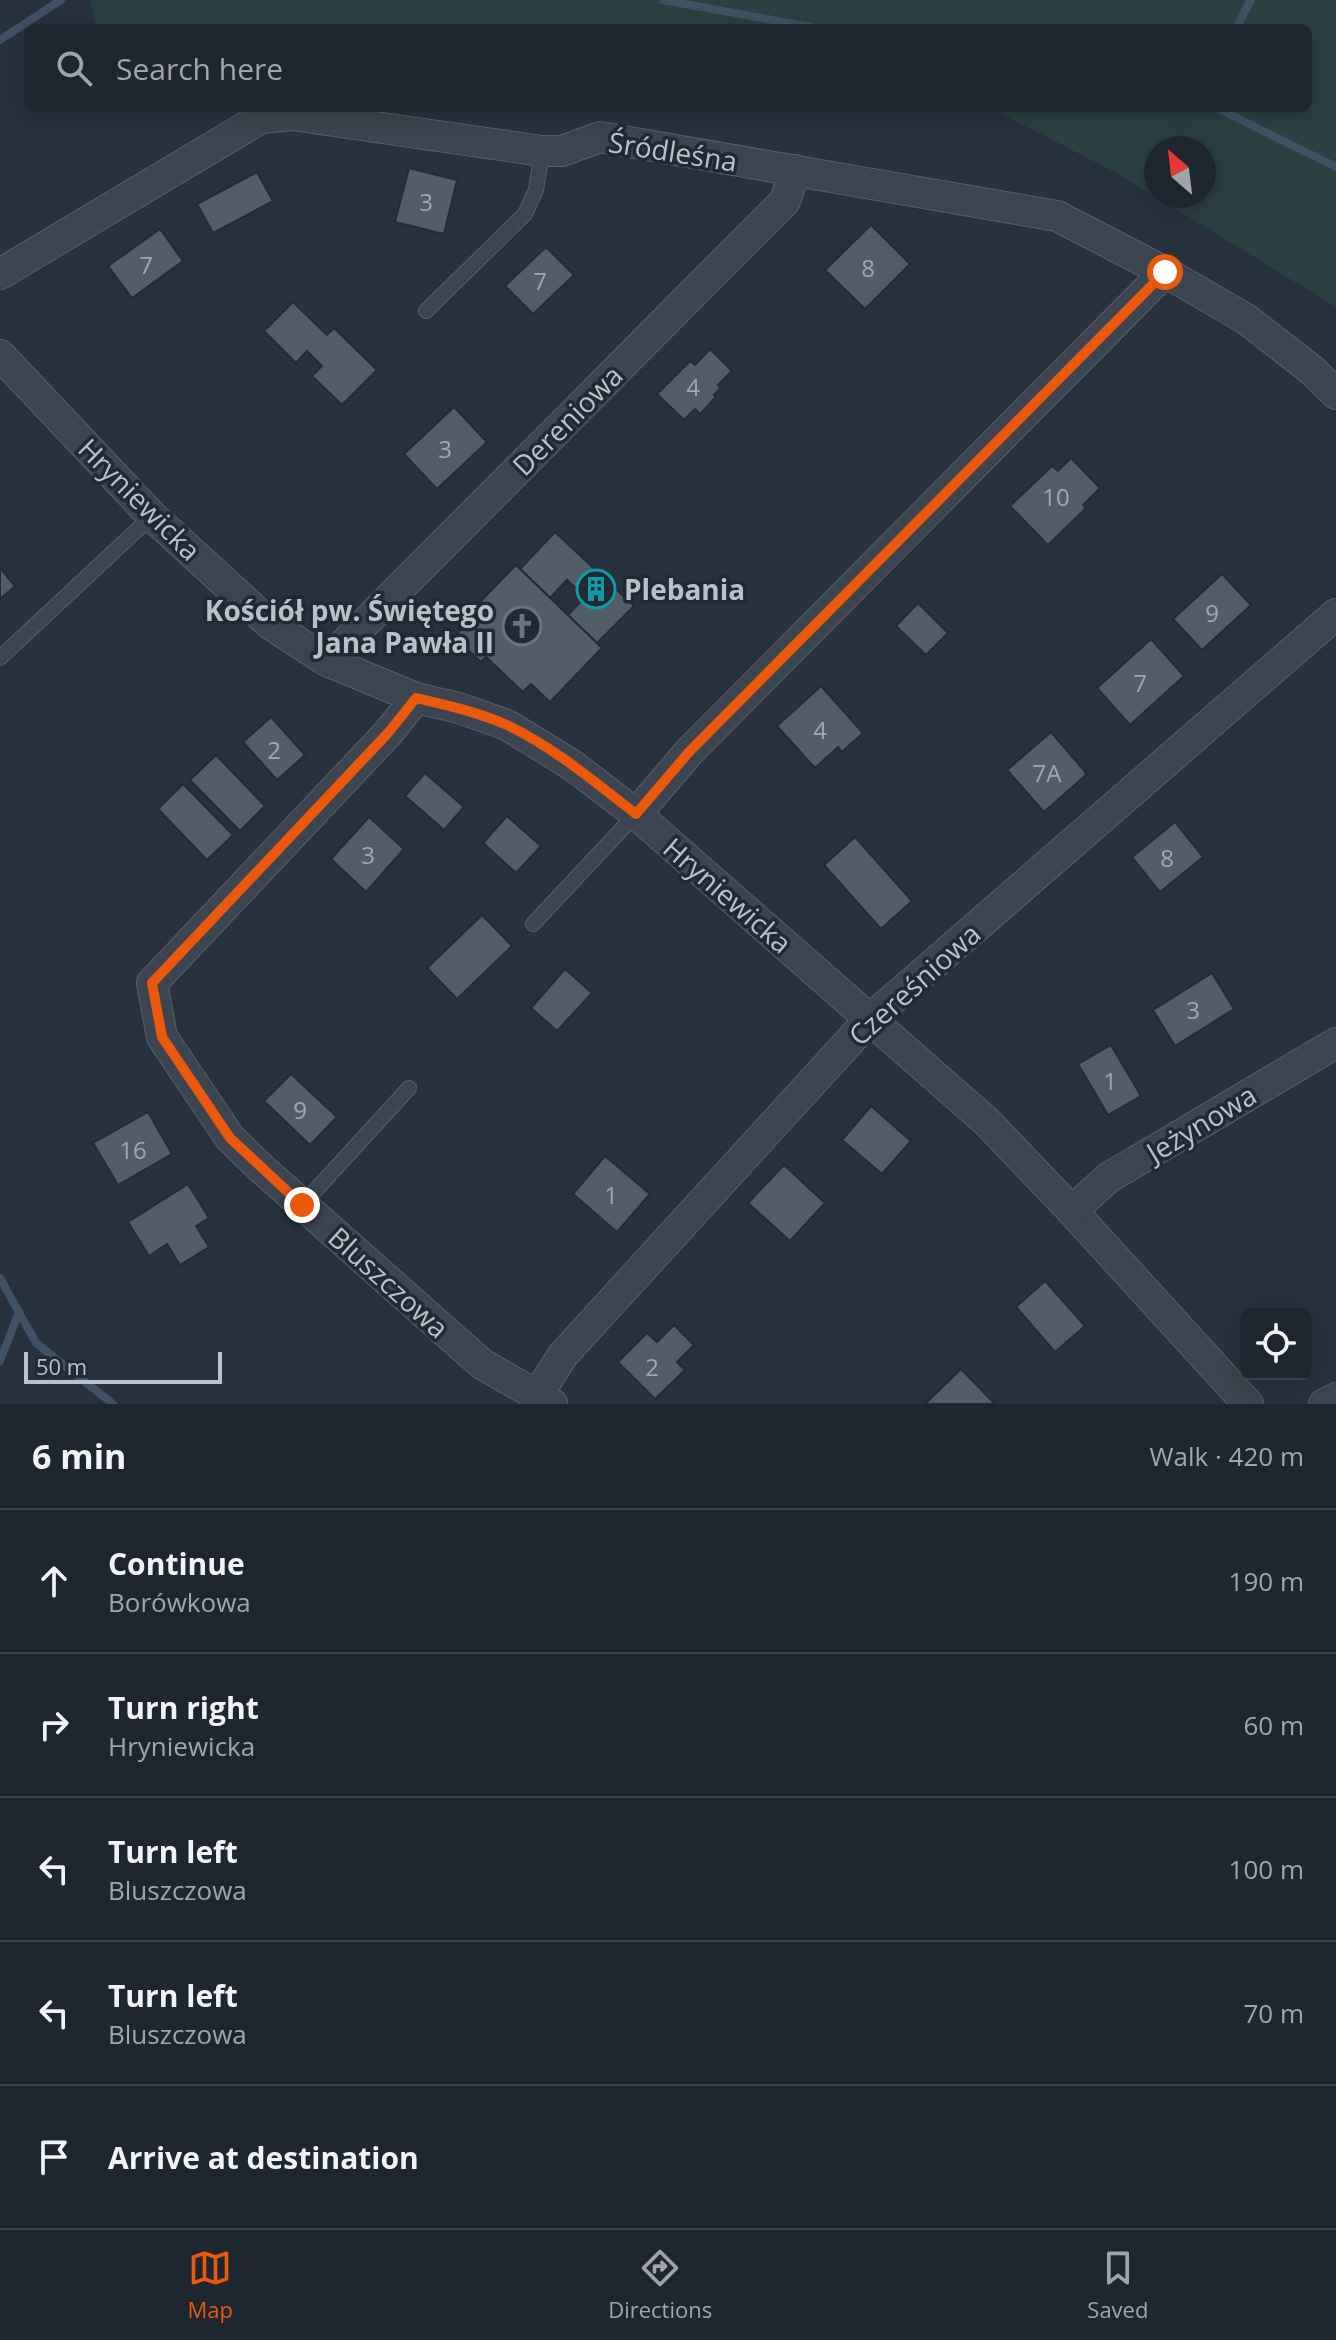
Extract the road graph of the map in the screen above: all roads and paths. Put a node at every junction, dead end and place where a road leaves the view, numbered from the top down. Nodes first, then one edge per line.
1 (542, 151) junction
2 (795, 170) junction
3 (1165, 272) junction
4 (0, 274) edge
5 (426, 311) dead end
6 (0, 355) edge
7 (1336, 394) edge
8 (152, 516) junction
9 (1336, 614) edge
10 (0, 658) edge
11 (327, 661) junction
12 (416, 698) junction
13 (636, 814) junction
14 (533, 924) dead end
15 (869, 1020) junction
16 (1336, 1043) edge
17 (409, 1088) dead end
18 (302, 1205) junction
19 (1072, 1211) junction
20 (1336, 1398) edge
21 (544, 1400) edge
22 (1248, 1404) edge
23 (1324, 1404) edge

1 - 2 street, Śródleśna
1 - 4 street, Śródleśna
1 - 5 lane
2 - 3 street, Śródleśna
2 - 11 street, Dereniowa
3 - 7 street, Śródleśna
3 - 13 street
6 - 8 street, Hryniewicka
8 - 10 lane
8 - 11 street, Hryniewicka
9 - 15 street, Czereśniowa
11 - 12 street, Hryniewicka
12 - 13 street, Hryniewicka
12 - 18 street, Bluszczowa
13 - 14 lane
13 - 15 street, Hryniewicka
15 - 19 street, Hryniewicka
15 - 21 street, Czereśniowa
16 - 19 street, Jeżynowa
17 - 18 lane
18 - 21 street, Bluszczowa
19 - 22 street, Hryniewicka
20 - 23 street

